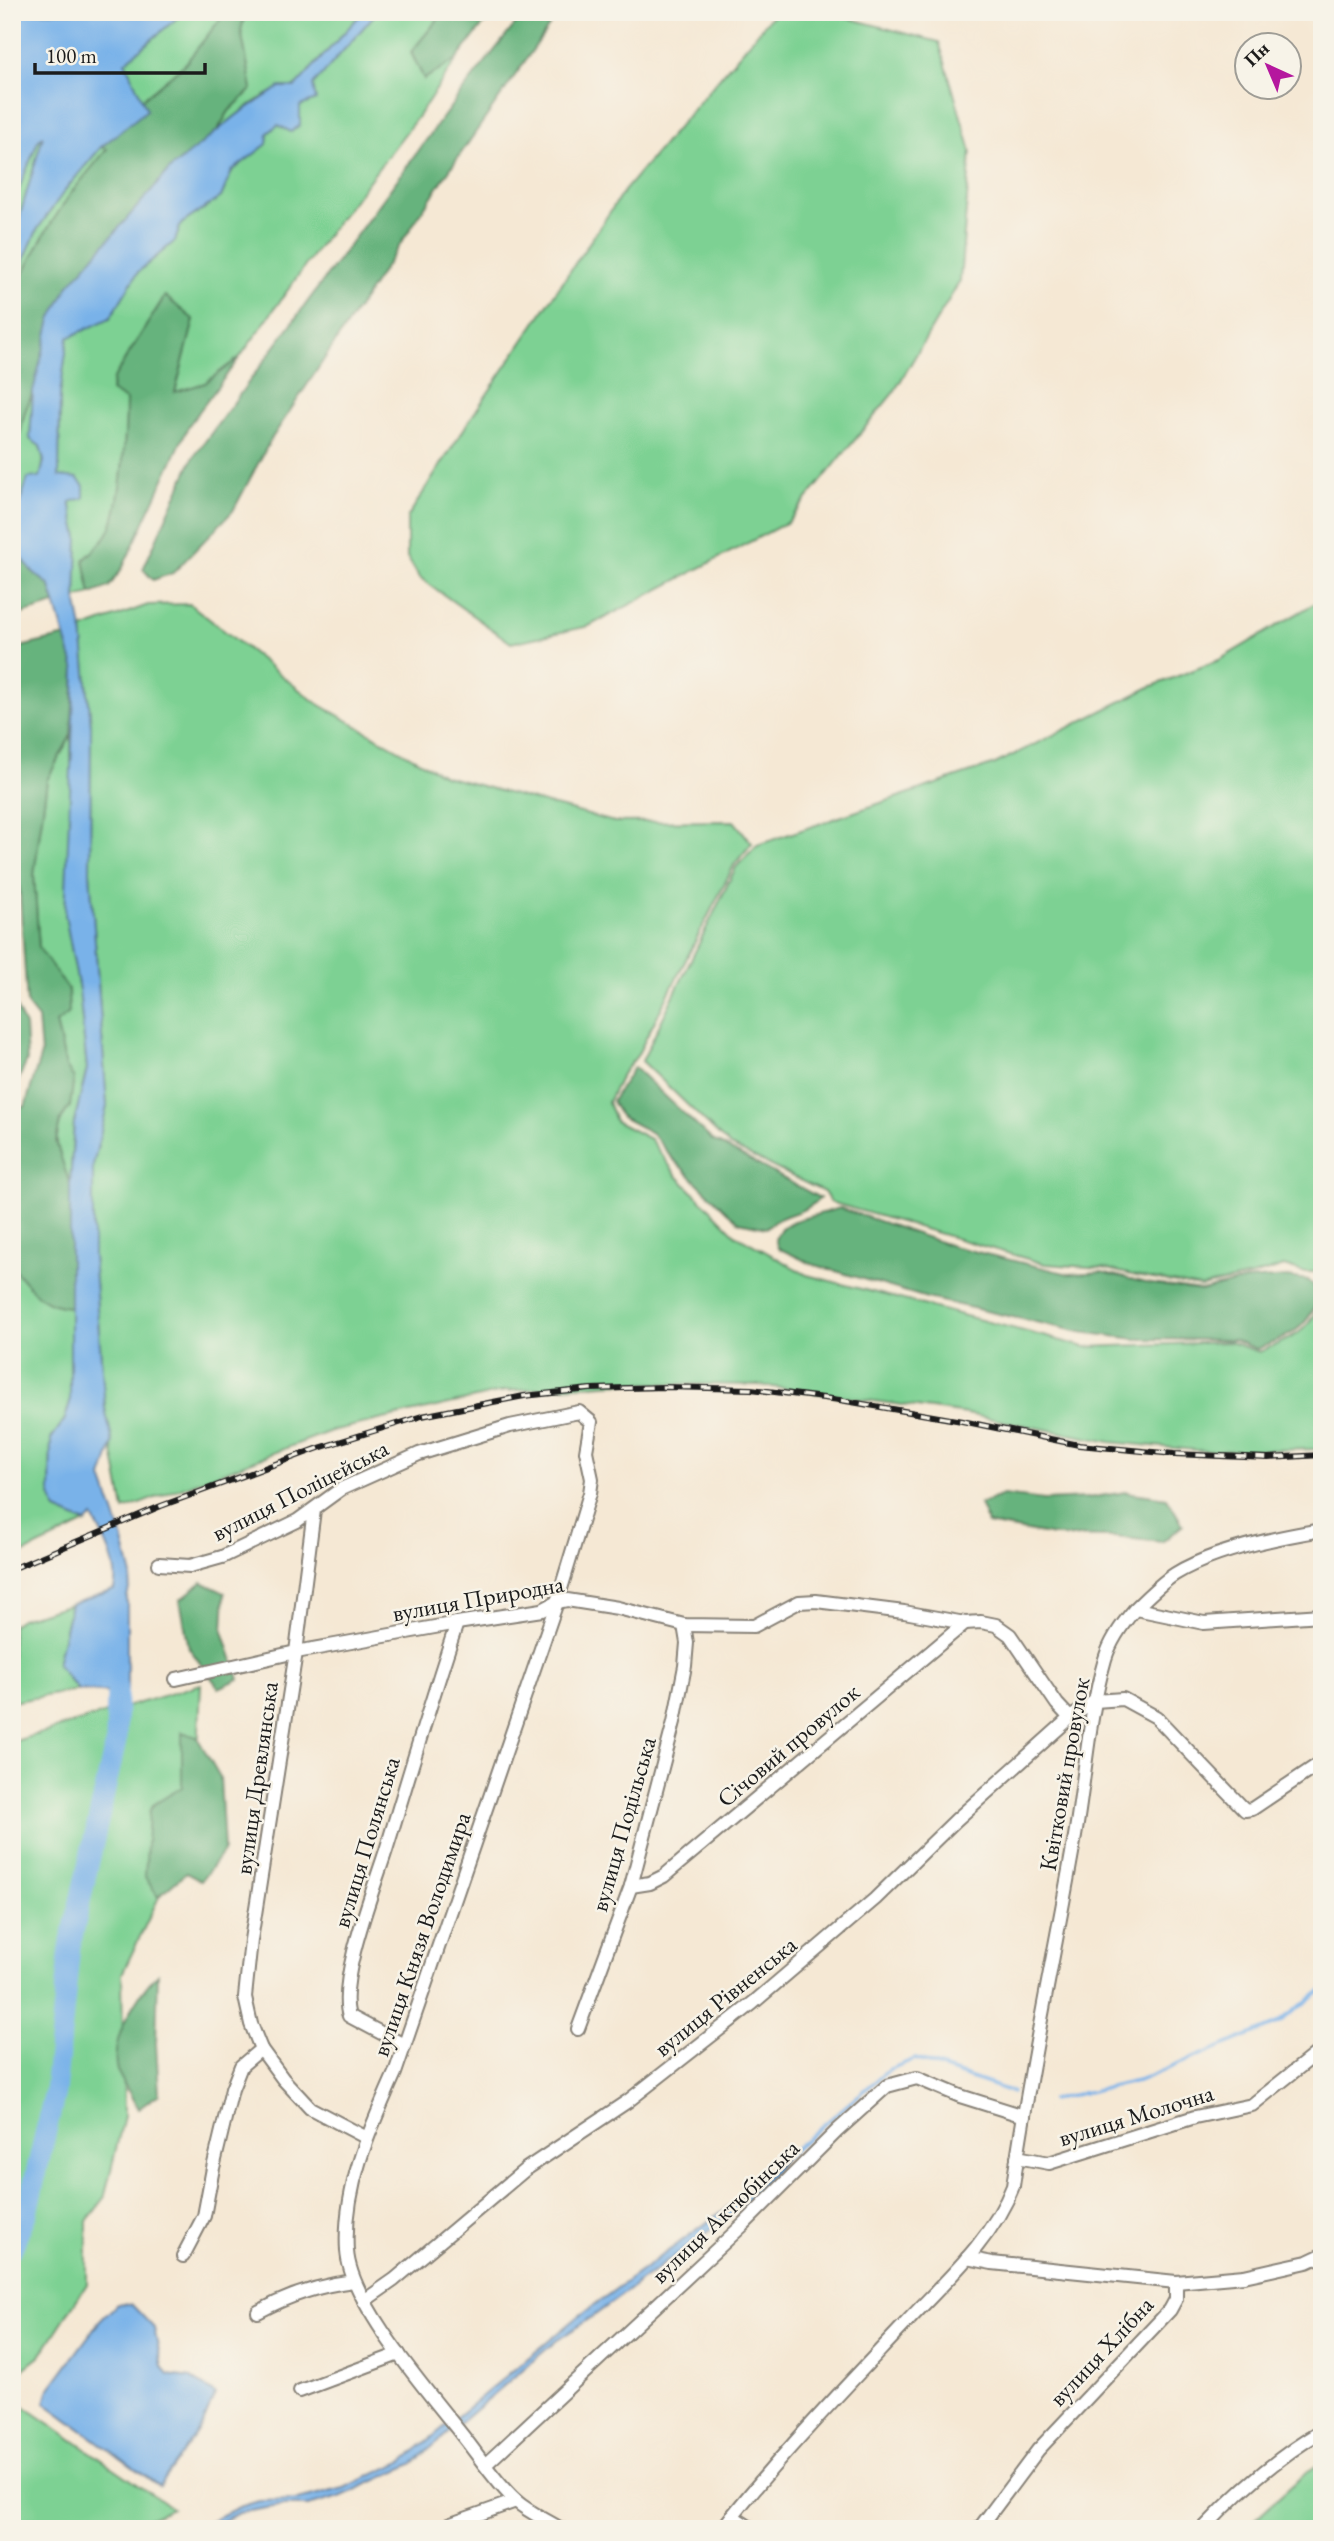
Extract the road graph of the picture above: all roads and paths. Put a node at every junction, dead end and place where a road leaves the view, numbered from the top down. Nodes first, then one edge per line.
1 (586, 1451) joint
2 (314, 1510) junction
3 (1322, 1530) edge
4 (159, 1564) dead end
5 (557, 1602) junction
6 (1136, 1609) junction
7 (1322, 1615) edge
8 (457, 1623) junction
9 (965, 1623) junction
10 (684, 1625) junction
11 (296, 1652) junction
12 (176, 1679) dead end
13 (1095, 1701) junction
14 (1070, 1718) junction
15 (1322, 1762) edge
16 (631, 1886) junction
17 (578, 2029) dead end
18 (404, 2045) junction
19 (261, 2049) junction
20 (1322, 2049) edge
21 (1024, 2116) junction
22 (367, 2138) junction
23 (1017, 2157) junction
24 (1322, 2255) edge
25 (183, 2256) dead end
26 (967, 2258) junction
27 (354, 2281) junction
28 (1176, 2282) junction
29 (364, 2301) junction
30 (258, 2312) dead end
31 (400, 2354) junction
32 (300, 2391) dead end
33 (1322, 2431) edge
34 (485, 2465) junction
35 (516, 2501) junction
36 (482, 2514) junction
37 (733, 2516) junction
38 (560, 2528) edge
39 (437, 2529) edge
40 (473, 2529) edge
41 (722, 2529) edge
42 (752, 2529) edge
43 (979, 2529) edge
44 (1203, 2529) edge

1 - 2 street, вулиця Поліцейська
1 - 5 street, вулиця Князя Володимира
2 - 4 street, вулиця Поліцейська
2 - 11 street, вулиця Древлянська
3 - 6 street, Квітковий провулок
5 - 8 street, вулиця Природна
5 - 10 street, вулиця Природна
5 - 18 street, вулиця Князя Володимира
6 - 7 street
6 - 13 street, Квітковий провулок
8 - 11 street, вулиця Природна
8 - 18 street, вулиця Полянська
9 - 10 street, вулиця Природна
9 - 14 street, вулиця Природна
9 - 16 street, Січовий провулок
10 - 16 street, вулиця Подільська
11 - 12 street, вулиця Природна
11 - 19 street, вулиця Древлянська
13 - 14 street, вулиця Рівненська
13 - 15 street
13 - 21 street, Квітковий провулок
14 - 29 street, вулиця Рівненська
16 - 17 street, вулиця Подільська
18 - 22 street, вулиця Князя Володимира
19 - 22 street, вулиця Древлянська
19 - 25 street
20 - 23 street, вулиця Молочна
21 - 23 street, Квітковий провулок
21 - 34 street, вулиця Актюбінська
22 - 27 street, вулиця Князя Володимира
23 - 26 street
24 - 28 street, вулиця Хлібна
26 - 28 street
26 - 37 street
27 - 29 street, вулиця Князя Володимира
27 - 30 street
28 - 43 street, вулиця Хлібна
29 - 31 street, вулиця Князя Володимира
31 - 32 street
31 - 34 street, вулиця Князя Володимира
33 - 44 street
34 - 35 street
35 - 36 street
35 - 38 street
36 - 39 street
36 - 40 street
37 - 41 street
37 - 42 street

